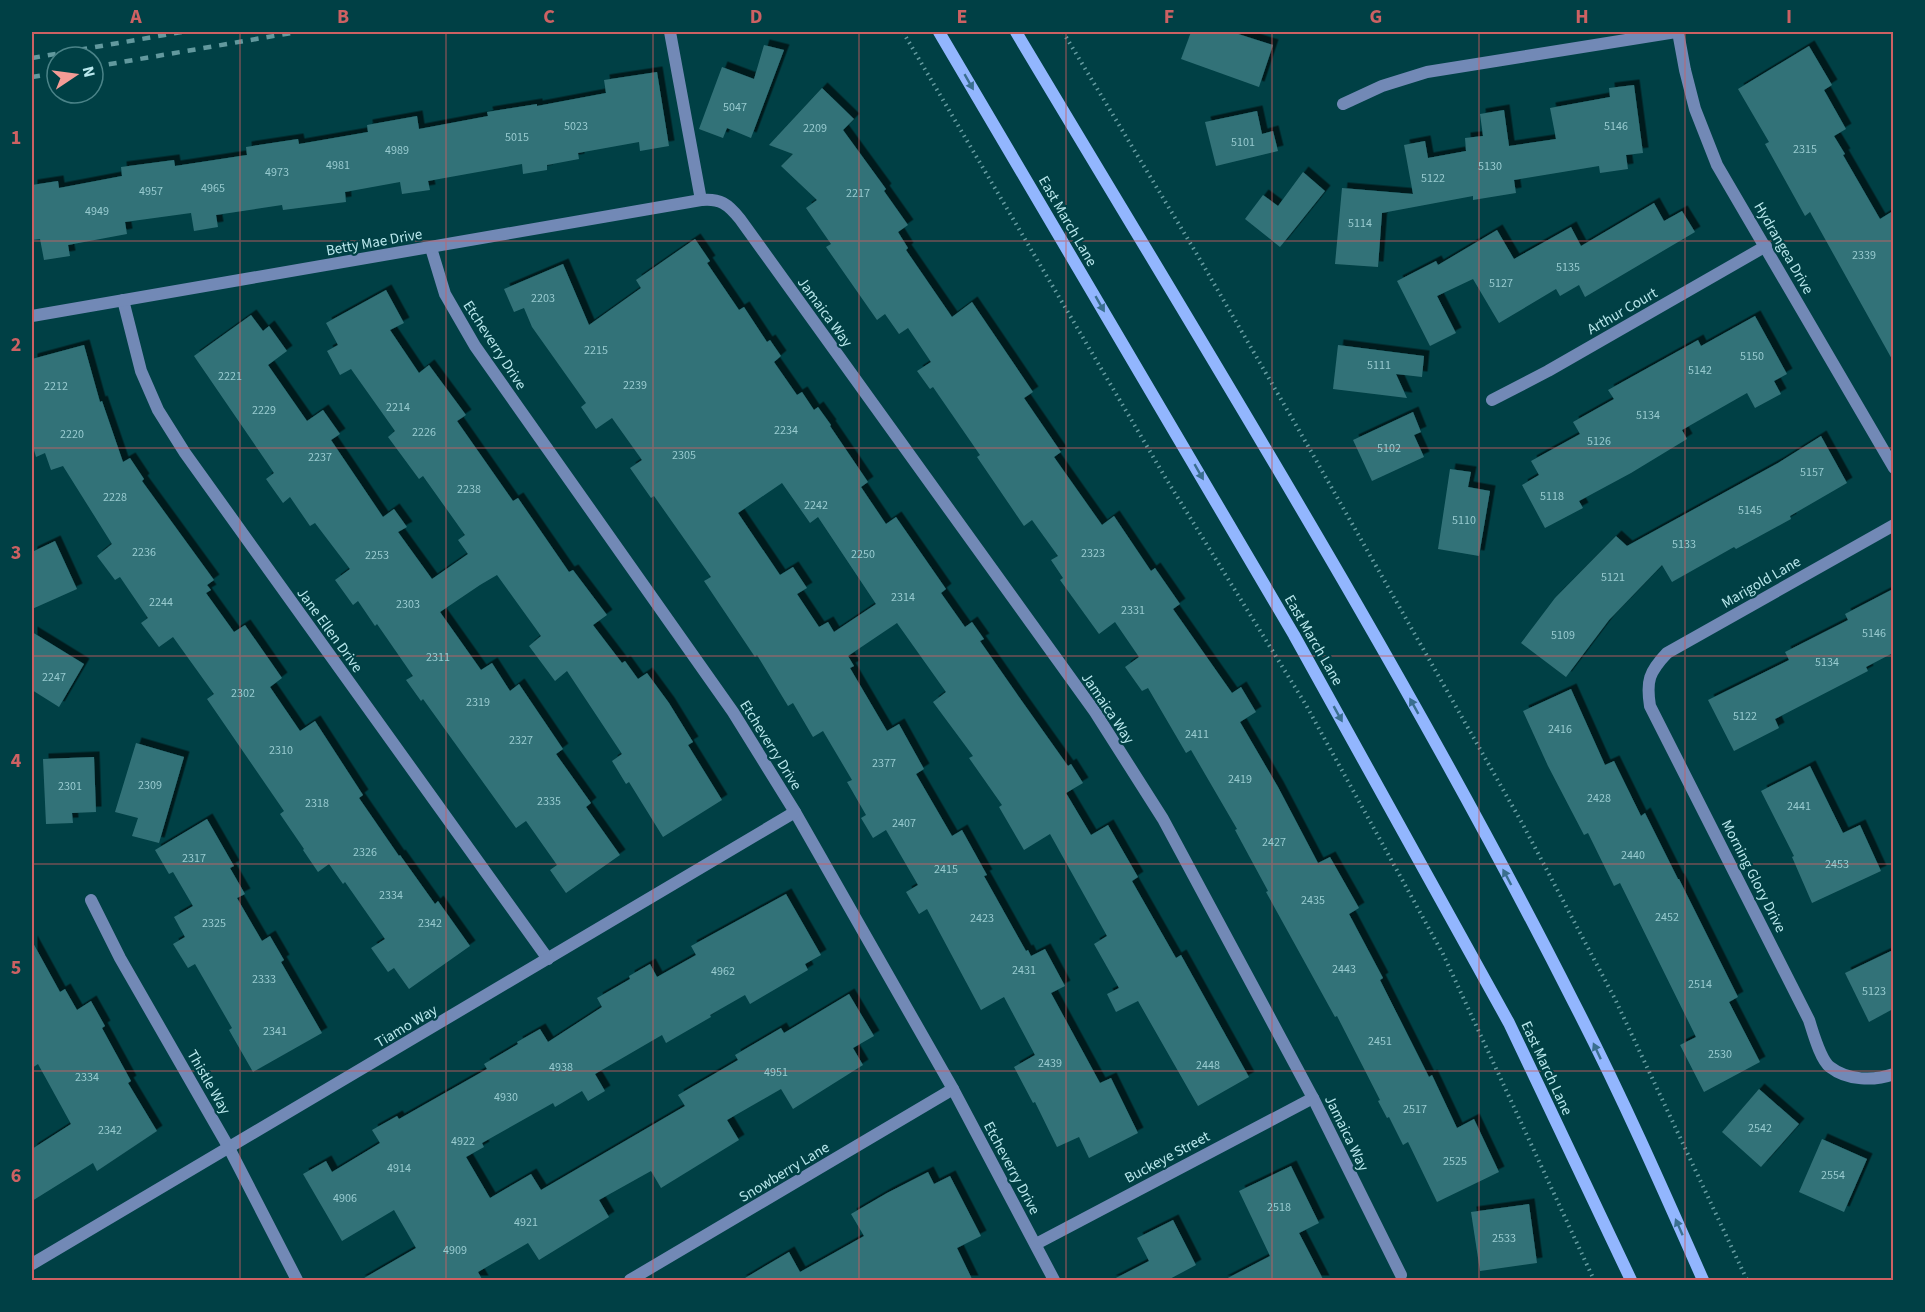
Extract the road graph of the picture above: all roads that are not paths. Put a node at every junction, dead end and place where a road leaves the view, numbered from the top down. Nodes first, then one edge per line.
1 (670, 32) edge
2 (939, 32) edge
3 (1016, 32) edge
4 (1677, 32) edge
5 (1343, 104) dead end
6 (701, 200) junction
7 (722, 201) joint
8 (1766, 246) junction
9 (431, 248) junction
10 (123, 300) junction
11 (32, 316) edge
12 (1492, 400) dead end
13 (1893, 468) edge
14 (1893, 525) edge
15 (1650, 674) joint
16 (795, 812) junction
17 (91, 900) dead end
18 (548, 959) junction
19 (1893, 1074) edge
20 (954, 1089) junction
21 (1313, 1098) junction
22 (229, 1148) junction
23 (1036, 1244) junction
24 (32, 1264) edge
25 (1401, 1275) dead end
26 (297, 1281) edge
27 (630, 1281) edge
28 (1054, 1281) edge
29 (1631, 1281) edge
30 (1703, 1281) edge

1 - 6 street
2 -> 29 main road, East March Lane
30 -> 3 main road
4 - 5 street
4 - 8 street, Hydrangea Drive
6 - 7 street, Betty Mae Drive
6 - 9 street, Betty Mae Drive
7 - 21 street, Jamaica Way
8 - 12 street, Arthur Court
8 - 13 street, Hydrangea Drive
9 - 10 street, Betty Mae Drive
9 - 16 street, Etcheverry Drive
10 - 11 street, Betty Mae Drive
10 - 18 street, Jane Ellen Drive
14 - 15 street, Marigold Lane
15 - 19 street, Morning Glory Drive
16 - 18 street, Tiamo Way
16 - 20 street, Etcheverry Drive
17 - 22 street, Thistle Way
18 - 22 street, Tiamo Way
20 - 23 street, Etcheverry Drive
20 - 27 street, Snowberry Lane
21 - 23 street, Buckeye Street
21 - 25 street, Jamaica Way
22 - 24 street, Tiamo Way
22 - 26 street, Thistle Way
23 - 28 street, Etcheverry Drive

